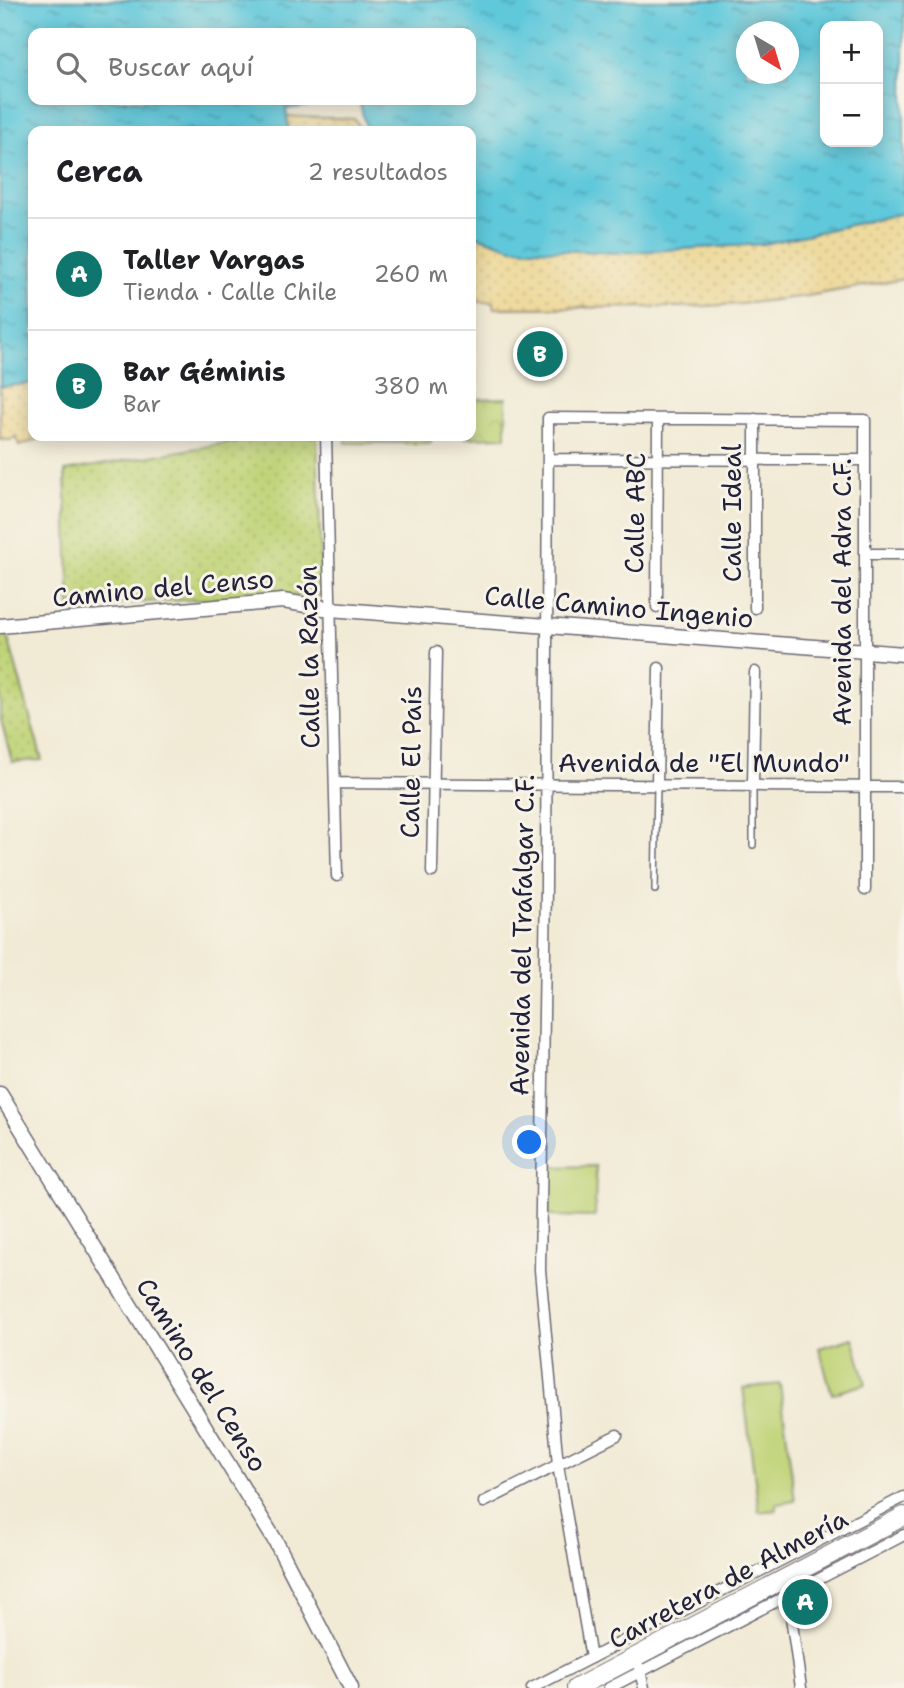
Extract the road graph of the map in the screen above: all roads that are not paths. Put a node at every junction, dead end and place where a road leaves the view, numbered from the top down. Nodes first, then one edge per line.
1 (658, 419) junction
2 (755, 419) junction
3 (326, 441) edge
4 (548, 459) junction
5 (659, 459) junction
6 (755, 460) junction
7 (865, 460) junction
8 (865, 554) junction
9 (904, 554) edge
10 (657, 607) dead end
11 (755, 608) dead end
12 (330, 609) junction
13 (0, 626) edge
14 (548, 626) junction
15 (865, 651) junction
16 (436, 652) dead end
17 (904, 654) edge
18 (659, 668) dead end
19 (755, 672) dead end
20 (335, 783) junction
21 (433, 784) junction
22 (545, 785) junction
23 (657, 785) junction
24 (753, 785) junction
25 (864, 786) junction
26 (904, 787) edge
27 (753, 845) dead end
28 (432, 872) dead end
29 (337, 876) dead end
30 (655, 890) dead end
31 (864, 890) dead end
32 (0, 1094) edge
33 (617, 1435) dead end
34 (558, 1465) junction
35 (904, 1497) edge
36 (484, 1502) dead end
37 (904, 1517) edge
38 (904, 1535) edge
39 (787, 1586) junction
40 (637, 1656) junction
41 (591, 1658) junction
42 (351, 1688) edge
43 (532, 1688) edge
44 (576, 1688) edge
45 (609, 1688) edge
46 (644, 1688) edge
47 (801, 1688) edge

1 - 2 street
1 - 4 street, Avenida del Trafalgar C.F.
1 - 5 street, Calle ABC
2 - 6 street, Calle Ideal
2 - 7 street, Avenida del Adra C.F.
3 - 12 street, Calle la Razón
4 - 5 street
4 - 14 street, Avenida del Trafalgar C.F.
5 - 6 street
5 - 10 street, Calle ABC
6 - 7 street
6 - 11 street, Calle Ideal
7 - 8 street, Avenida del Adra C.F.
8 - 9 street
8 - 15 street, Avenida del Adra C.F.
12 - 13 street, Camino del Censo
12 - 14 street, Calle Camino Ingenio
12 - 20 street, Calle la Razón
14 - 15 street, Calle Camino Ingenio
14 - 22 street, Avenida del Trafalgar C.F.
15 - 17 street, Calle Camino Ingenio
15 - 25 street, Avenida del Adra C.F.
16 - 21 street, Calle El País
18 - 23 street
19 - 24 street
20 - 21 street, Avenida de "El Mundo"
20 - 29 street, Calle la Razón
21 - 22 street, Avenida de "El Mundo"
21 - 28 street, Calle El País
22 - 23 street, Avenida de "El Mundo"
22 - 34 street, Avenida del Trafalgar C.F.
23 - 24 street, Avenida de "El Mundo"
23 - 30 lane
24 - 25 street, Avenida de "El Mundo"
24 - 27 lane
25 - 26 street, Avenida de "El Mundo"
25 - 31 street, Avenida del Adra C.F.
32 - 42 street, Camino del Censo
33 - 34 street
34 - 36 street
34 - 41 street, Avenida del Trafalgar C.F.
35 - 41 street
37 - 39 highway, Carretera de Almería
38 - 39 street
39 - 40 highway, Carretera de Almería
39 - 45 street
39 - 47 street
40 - 44 highway, Carretera de Almería
40 - 46 street
41 - 43 street

